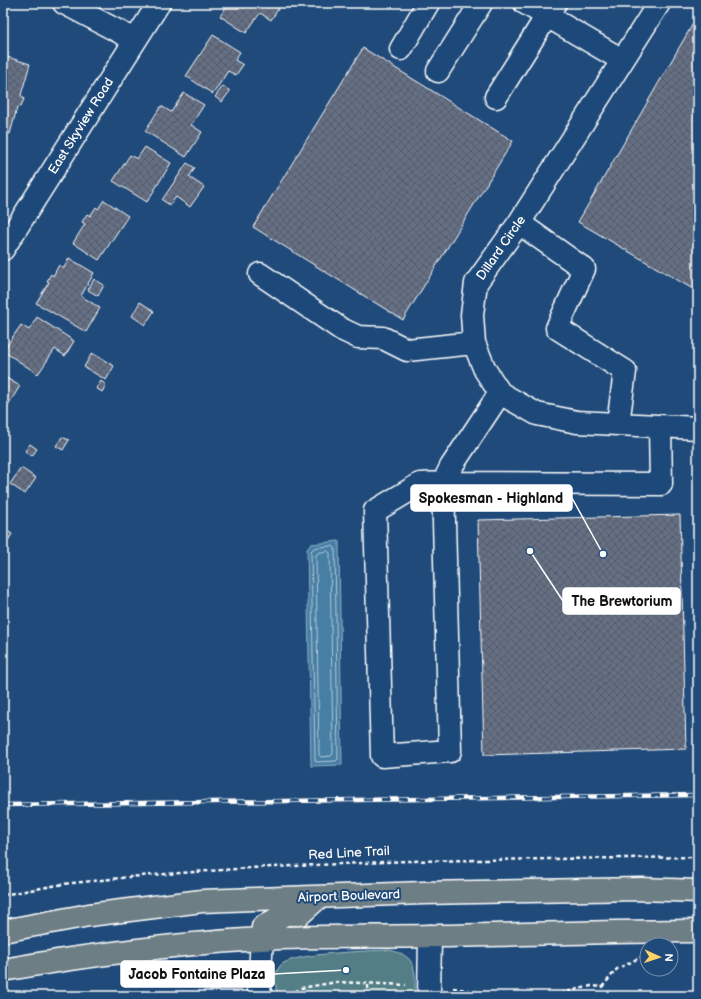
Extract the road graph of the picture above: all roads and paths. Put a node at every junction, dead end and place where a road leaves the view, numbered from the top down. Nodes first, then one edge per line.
1 (64, 3) edge
2 (159, 3) edge
3 (428, 3) edge
4 (480, 3) edge
5 (525, 3) edge
6 (659, 3) edge
7 (551, 10) edge
8 (135, 40) junction
9 (401, 49) dead end
10 (622, 60) junction
11 (438, 70) dead end
12 (496, 97) dead end
13 (519, 222) junction
14 (3, 249) edge
15 (260, 274) dead end
16 (474, 342) junction
17 (500, 393) junction
18 (618, 424) junction
19 (660, 426) junction
20 (698, 428) edge
21 (443, 483) junction
22 (698, 857) edge
23 (698, 891) edge
24 (3, 895) edge
25 (319, 897) junction
26 (3, 931) edge
27 (698, 932) edge
28 (430, 936) junction
29 (262, 939) junction
30 (639, 957) edge
31 (3, 970) edge
32 (368, 984) junction
33 (429, 990) edge
34 (260, 996) edge
35 (290, 996) edge
36 (368, 996) edge
37 (523, 996) edge
38 (540, 996) edge

1 - 8 street
2 - 8 street, East Skyview Road
3 - 9 street
4 - 11 street
5 - 7 street
6 - 10 street, Dillard Circle
7 - 10 street
7 - 12 street
8 - 14 street, East Skyview Road
10 - 13 street, Dillard Circle
13 - 16 street, Dillard Circle
13 - 18 street
15 - 16 street
16 - 17 street, Dillard Circle
17 - 18 street, Dillard Circle
17 - 21 street
18 - 19 street, Dillard Circle
19 - 20 street, Dillard Circle
19 - 21 street
21 - 21 street
22 - 24 path, Red Line Trail
23 - 25 main road, Airport Boulevard
25 - 26 main road, Airport Boulevard
25 - 29 main road
27 - 28 main road
28 - 29 main road
28 - 33 street
29 - 31 main road
29 - 34 street
30 - 38 path
32 - 33 path
32 - 35 path
32 - 36 path
33 - 37 path

